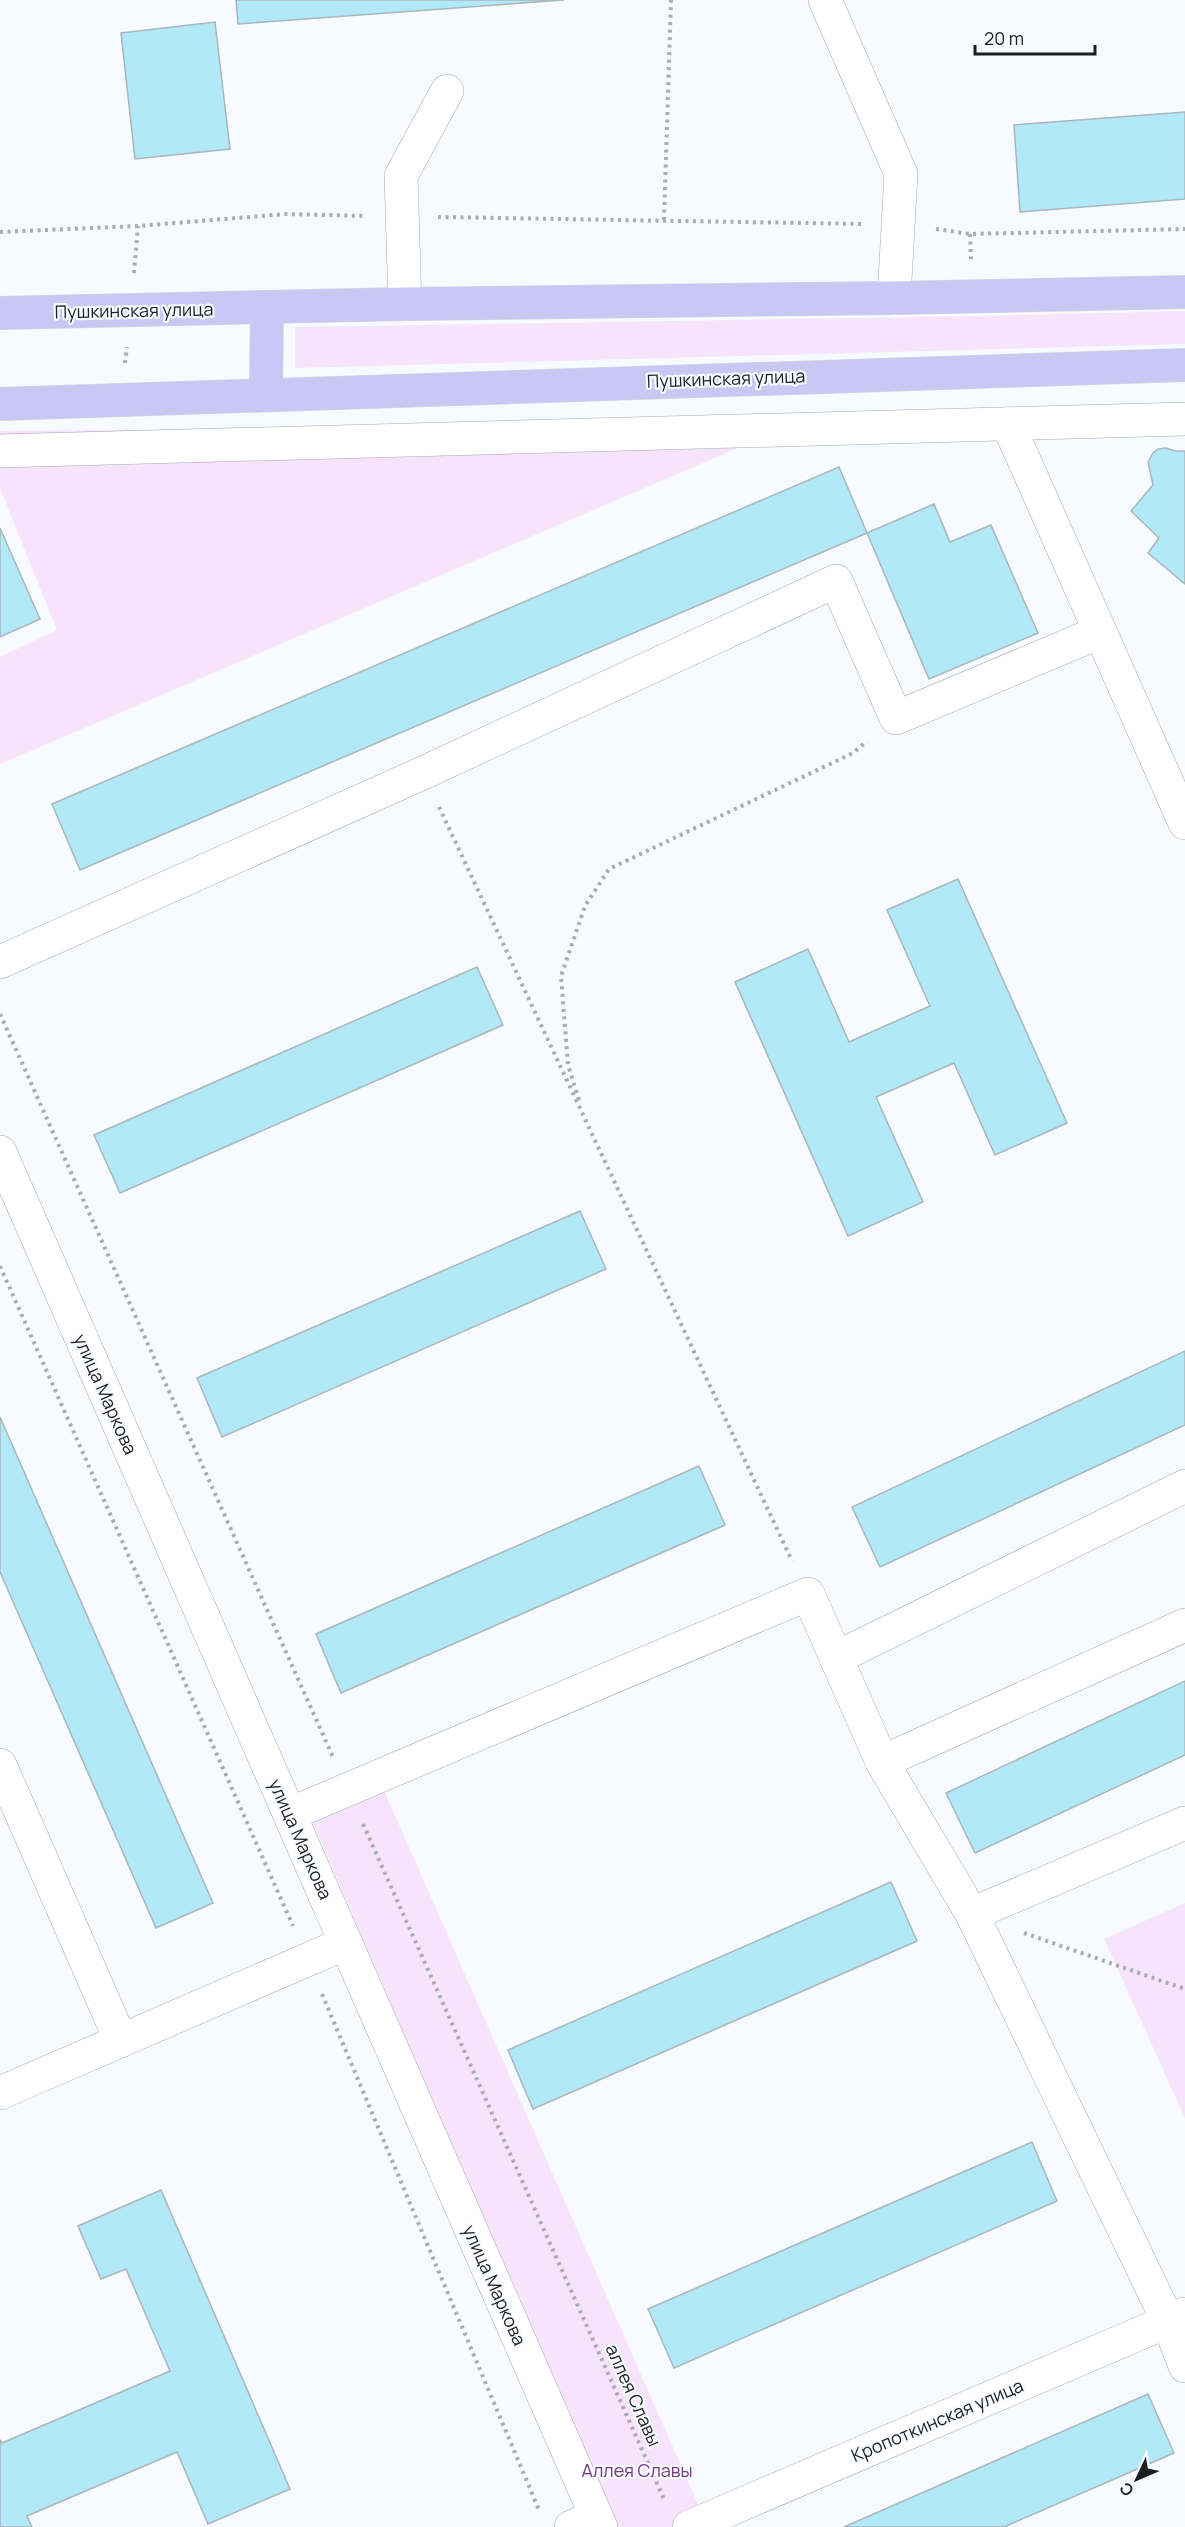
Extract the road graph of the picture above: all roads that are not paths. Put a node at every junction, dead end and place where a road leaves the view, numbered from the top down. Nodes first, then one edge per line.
1 (825, 0) edge
2 (447, 91) dead end
3 (1185, 292) edge
4 (894, 298) junction
5 (405, 304) junction
6 (267, 307) junction
7 (0, 313) edge
8 (1185, 365) edge
9 (266, 393) junction
10 (0, 404) edge
11 (1185, 419) edge
12 (1008, 424) junction
13 (0, 451) edge
14 (1100, 632) junction
15 (1175, 774) edge
16 (1185, 823) edge
17 (0, 962) edge
18 (0, 1152) edge
19 (1185, 1486) edge
20 (1185, 1625) edge
21 (836, 1658) junction
22 (882, 1762) junction
23 (0, 1765) edge
24 (290, 1814) junction
25 (1185, 1823) edge
26 (972, 1914) junction
27 (346, 1943) junction
28 (121, 2041) junction
29 (0, 2093) edge
30 (1179, 2319) edge
31 (1185, 2366) edge
32 (678, 2516) edge
33 (578, 2522) edge

1 - 4 street
2 - 5 street
3 - 4 main road, Пушкинская улица
4 - 5 main road, Пушкинская улица
5 - 6 main road, Пушкинская улица
6 - 7 main road, Пушкинская улица
6 - 9 main road
8 - 9 main road, Пушкинская улица
9 - 10 main road, Пушкинская улица
11 - 12 street
12 - 13 street
12 - 14 street
14 - 15 street
14 - 17 street
15 - 16 street
18 - 24 street, улица Маркова
19 - 21 street
20 - 22 street
21 - 22 street
21 - 24 street
22 - 26 street
23 - 28 street
24 - 27 street, улица Маркова
25 - 26 street
26 - 30 street
27 - 28 street
27 - 33 street, улица Маркова
28 - 29 street
30 - 31 street
30 - 32 street, Кропоткинская улица

